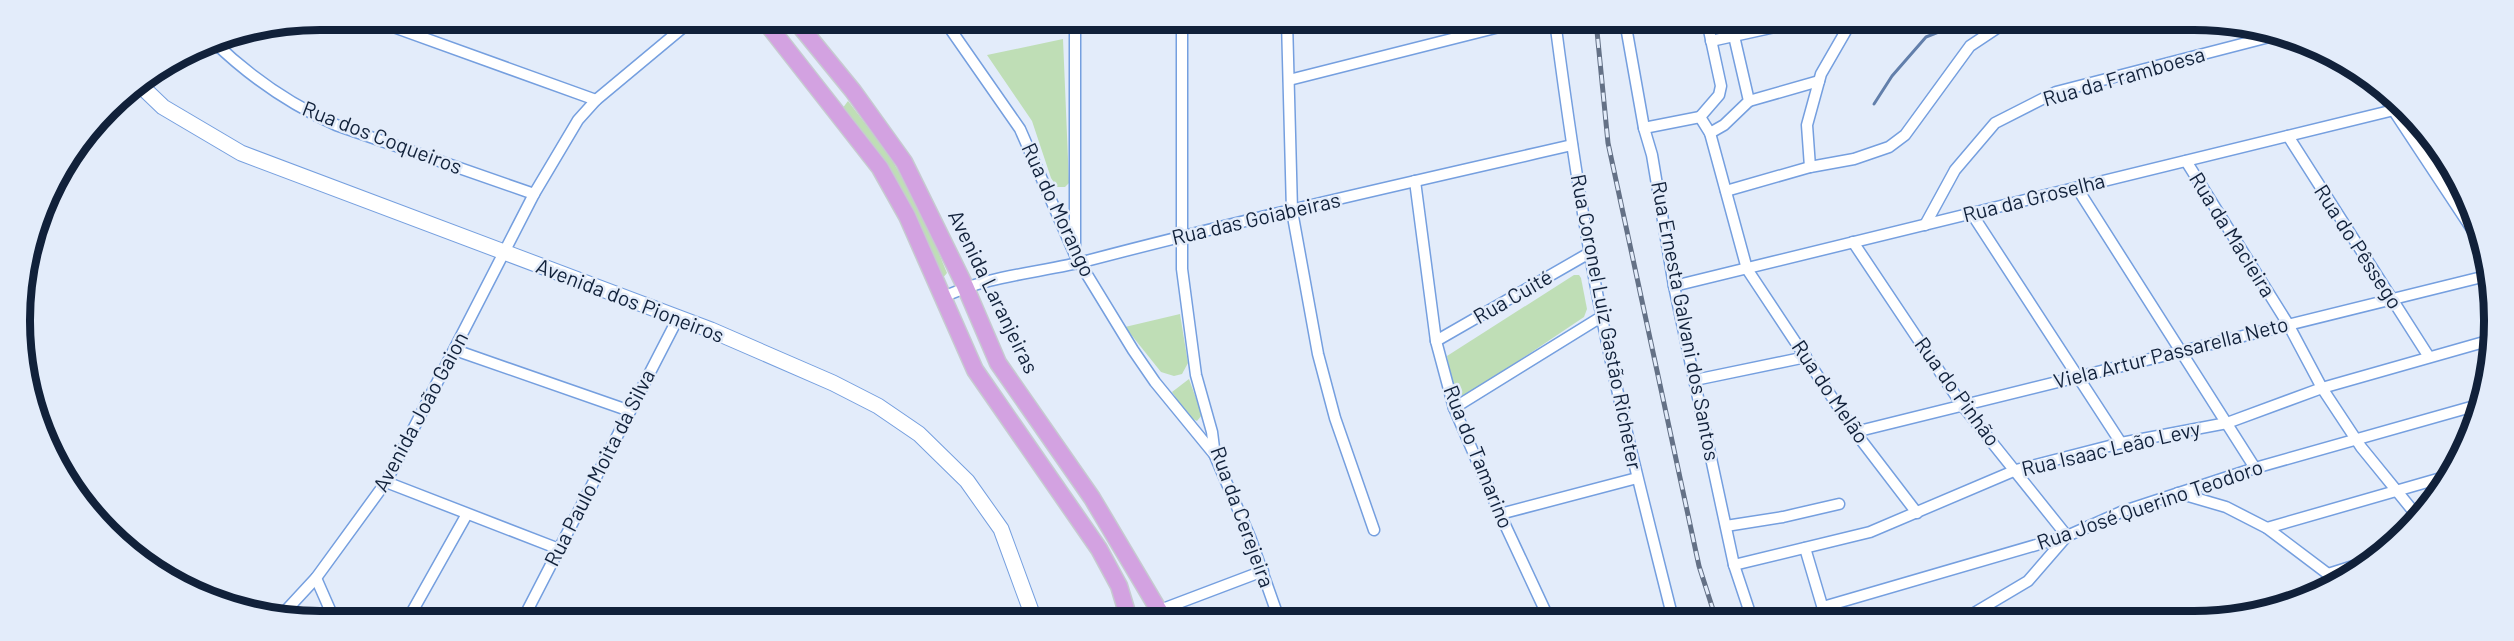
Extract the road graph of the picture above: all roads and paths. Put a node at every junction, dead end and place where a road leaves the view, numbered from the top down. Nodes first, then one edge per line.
1 (399, 30) edge
2 (680, 30) edge
3 (772, 30) edge
4 (803, 30) edge
5 (951, 30) edge
6 (1075, 30) edge
7 (1182, 30) edge
8 (1287, 30) edge
9 (1487, 30) edge
10 (1556, 30) edge
11 (1627, 30) edge
12 (1709, 30) edge
13 (1761, 30) edge
14 (1847, 30) edge
15 (1993, 30) edge
16 (1734, 36) junction
17 (2262, 39) edge
18 (1711, 41) junction
19 (220, 48) edge
20 (1289, 80) junction
21 (1819, 81) junction
22 (145, 89) edge
23 (596, 100) junction
24 (1749, 101) junction
25 (2393, 110) edge
26 (1700, 117) junction
27 (2402, 118) edge
28 (1644, 128) junction
29 (1710, 133) junction
30 (2288, 136) junction
31 (1572, 145) junction
32 (2186, 161) junction
33 (1810, 167) junction
34 (1415, 181) junction
35 (2077, 188) junction
36 (1726, 191) junction
37 (534, 194) junction
38 (1292, 211) junction
39 (1972, 214) junction
40 (2466, 219) edge
41 (1925, 225) junction
42 (1182, 236) junction
43 (1853, 243) junction
44 (1591, 252) junction
45 (504, 253) junction
46 (1077, 259) junction
47 (1747, 269) junction
48 (2481, 277) edge
49 (965, 286) junction
50 (1674, 286) junction
51 (942, 298) junction
52 (2392, 299) junction
53 (1601, 316) junction
54 (678, 318) junction
55 (2288, 324) junction
56 (1436, 341) junction
57 (2483, 342) edge
58 (455, 350) junction
59 (2181, 351) junction
60 (1806, 357) junction
61 (2429, 357) junction
62 (2077, 376) junction
63 (1695, 380) junction
64 (2322, 388) junction
65 (1962, 405) junction
66 (2471, 407) edge
67 (1454, 408) junction
68 (630, 411) junction
69 (2228, 423) junction
70 (1855, 432) junction
71 (2355, 439) junction
72 (2121, 443) junction
73 (1215, 456) junction
74 (2255, 468) junction
75 (2016, 470) junction
76 (1637, 478) junction
77 (2437, 479) edge
78 (386, 482) junction
79 (2397, 489) junction
80 (2178, 493) junction
81 (1839, 504) dead end
82 (2413, 511) edge
83 (1917, 513) junction
84 (467, 514) junction
85 (1500, 514) junction
86 (1726, 526) junction
87 (2267, 528) junction
88 (1374, 530) dead end
89 (2067, 536) junction
90 (1805, 548) junction
91 (559, 549) junction
92 (1734, 565) junction
93 (2344, 569) edge
94 (1263, 571) junction
95 (2328, 574) junction
96 (2330, 577) edge
97 (316, 578) junction
98 (1823, 608) junction
99 (287, 609) edge
100 (330, 611) edge
101 (412, 611) edge
102 (527, 611) edge
103 (1031, 611) edge
104 (1127, 611) edge
105 (1160, 611) edge
106 (1171, 611) edge
107 (1276, 611) edge
108 (1545, 611) edge
109 (1671, 611) edge
110 (1749, 611) edge
111 (1824, 611) edge
112 (1977, 611) edge

1 - 23 street
2 - 23 street, Avenida João Gaion
3 - 51 main road
4 - 49 main road, Avenida Laranjeiras
5 - 46 street, Rua do Morango
6 - 46 street
7 - 42 street, Rua da Cerejeira
8 - 20 street
9 - 20 street
10 - 31 street, Rua Coronel Luiz Gastão Richeter
11 - 28 street, Rua Ernesta Galvani dos Santos
12 - 18 street
13 - 16 street
14 - 21 street
15 - 33 street
16 - 18 street
16 - 24 street
17 - 41 street, Rua da Framboesa
18 - 26 street
19 - 37 street, Rua dos Coqueiros
20 - 38 street
21 - 24 street
21 - 33 street
22 - 45 main road, Avenida dos Pioneiros
23 - 37 street, Avenida João Gaion
24 - 29 street
25 - 30 street, Rua da Groselha
26 - 28 street
26 - 29 street, Rua do Melão
27 - 40 street
28 - 50 street, Rua Ernesta Galvani dos Santos
29 - 36 street, Rua do Melão
30 - 32 street, Rua da Groselha
30 - 52 street, Rua do Pêssego
31 - 34 street, Rua das Goiabeiras
31 - 44 street, Rua Coronel Luiz Gastão Richeter
32 - 35 street, Rua da Groselha
32 - 55 street, Rua da Macieira
33 - 36 street
34 - 38 street, Rua das Goiabeiras
34 - 56 street, Rua do Tamarino
35 - 39 street, Rua da Groselha
35 - 59 street
36 - 47 street, Rua do Melão
37 - 45 street, Avenida João Gaion
38 - 42 street, Rua das Goiabeiras
38 - 88 street
39 - 41 street, Rua da Groselha
39 - 62 street
41 - 43 street, Rua da Groselha
42 - 46 street, Rua das Goiabeiras
42 - 73 street, Rua da Cerejeira
43 - 47 street, Rua da Groselha
43 - 65 street, Rua do Pinhão
44 - 53 street, Rua Coronel Luiz Gastão Richeter
44 - 56 street, Rua Cuité
45 - 54 main road, Avenida dos Pioneiros
45 - 58 street, Avenida João Gaion
46 - 49 street, Rua das Goiabeiras
46 - 73 street, Rua do Morango
47 - 50 street, Rua da Groselha
47 - 60 street, Rua do Melão
48 - 52 street, Viela Artur Passarella Neto
49 - 51 street, Rua das Goiabeiras
49 - 105 main road, Avenida Laranjeiras
50 - 63 street, Rua Ernesta Galvani dos Santos
51 - 104 main road
52 - 55 street, Viela Artur Passarella Neto
52 - 61 street, Rua do Pêssego
53 - 67 street
53 - 76 street, Rua Coronel Luiz Gastão Richeter
54 - 68 street, Rua Paulo Moita da Silva
54 - 103 main road, Avenida dos Pioneiros
55 - 59 street, Viela Artur Passarella Neto
55 - 64 street, Rua da Macieira
56 - 67 street, Rua do Tamarino
57 - 61 street, Rua Isaac Leão Levy
58 - 68 street
58 - 78 street, Avenida João Gaion
59 - 62 street, Viela Artur Passarella Neto
59 - 69 street
60 - 63 street
60 - 70 street, Rua do Melão
61 - 64 street, Rua Isaac Leão Levy
62 - 65 street, Viela Artur Passarella Neto
62 - 72 street
63 - 86 street, Rua Ernesta Galvani dos Santos
64 - 69 street, Rua Isaac Leão Levy
64 - 71 street, Rua da Macieira
65 - 70 street, Viela Artur Passarella Neto
65 - 75 street, Rua do Pinhão
66 - 71 street, Rua José Querino Teodoro
67 - 85 street, Rua do Tamarino
68 - 91 street, Rua Paulo Moita da Silva
69 - 72 street, Rua Isaac Leão Levy
69 - 74 street
70 - 83 street, Rua do Melão
71 - 74 street, Rua José Querino Teodoro
71 - 79 street, Rua da Macieira
72 - 75 street, Rua Isaac Leão Levy
73 - 94 street, Rua da Cerejeira
74 - 80 street, Rua José Querino Teodoro
75 - 83 street, Rua Isaac Leão Levy
75 - 89 street, Rua do Pinhão
76 - 85 street
76 - 109 street, Rua Coronel Luiz Gastão Richeter
77 - 79 street
78 - 84 street
78 - 97 street, Avenida João Gaion
79 - 82 street, Rua da Macieira
79 - 87 street
80 - 87 street
80 - 89 street, Rua José Querino Teodoro
81 - 86 street
83 - 90 street, Rua Isaac Leão Levy
84 - 91 street
84 - 101 street
85 - 108 street, Rua do Tamarino
86 - 92 street, Rua Ernesta Galvani dos Santos
87 - 95 street
89 - 98 street, Rua José Querino Teodoro
89 - 112 street
90 - 92 street, Rua Isaac Leão Levy
90 - 98 street
91 - 102 street, Rua Paulo Moita da Silva
92 - 110 street, Rua Ernesta Galvani dos Santos
93 - 95 street
94 - 106 street
94 - 107 street, Rua da Cerejeira
95 - 96 street
97 - 99 street, Avenida João Gaion
97 - 100 street
98 - 111 street

